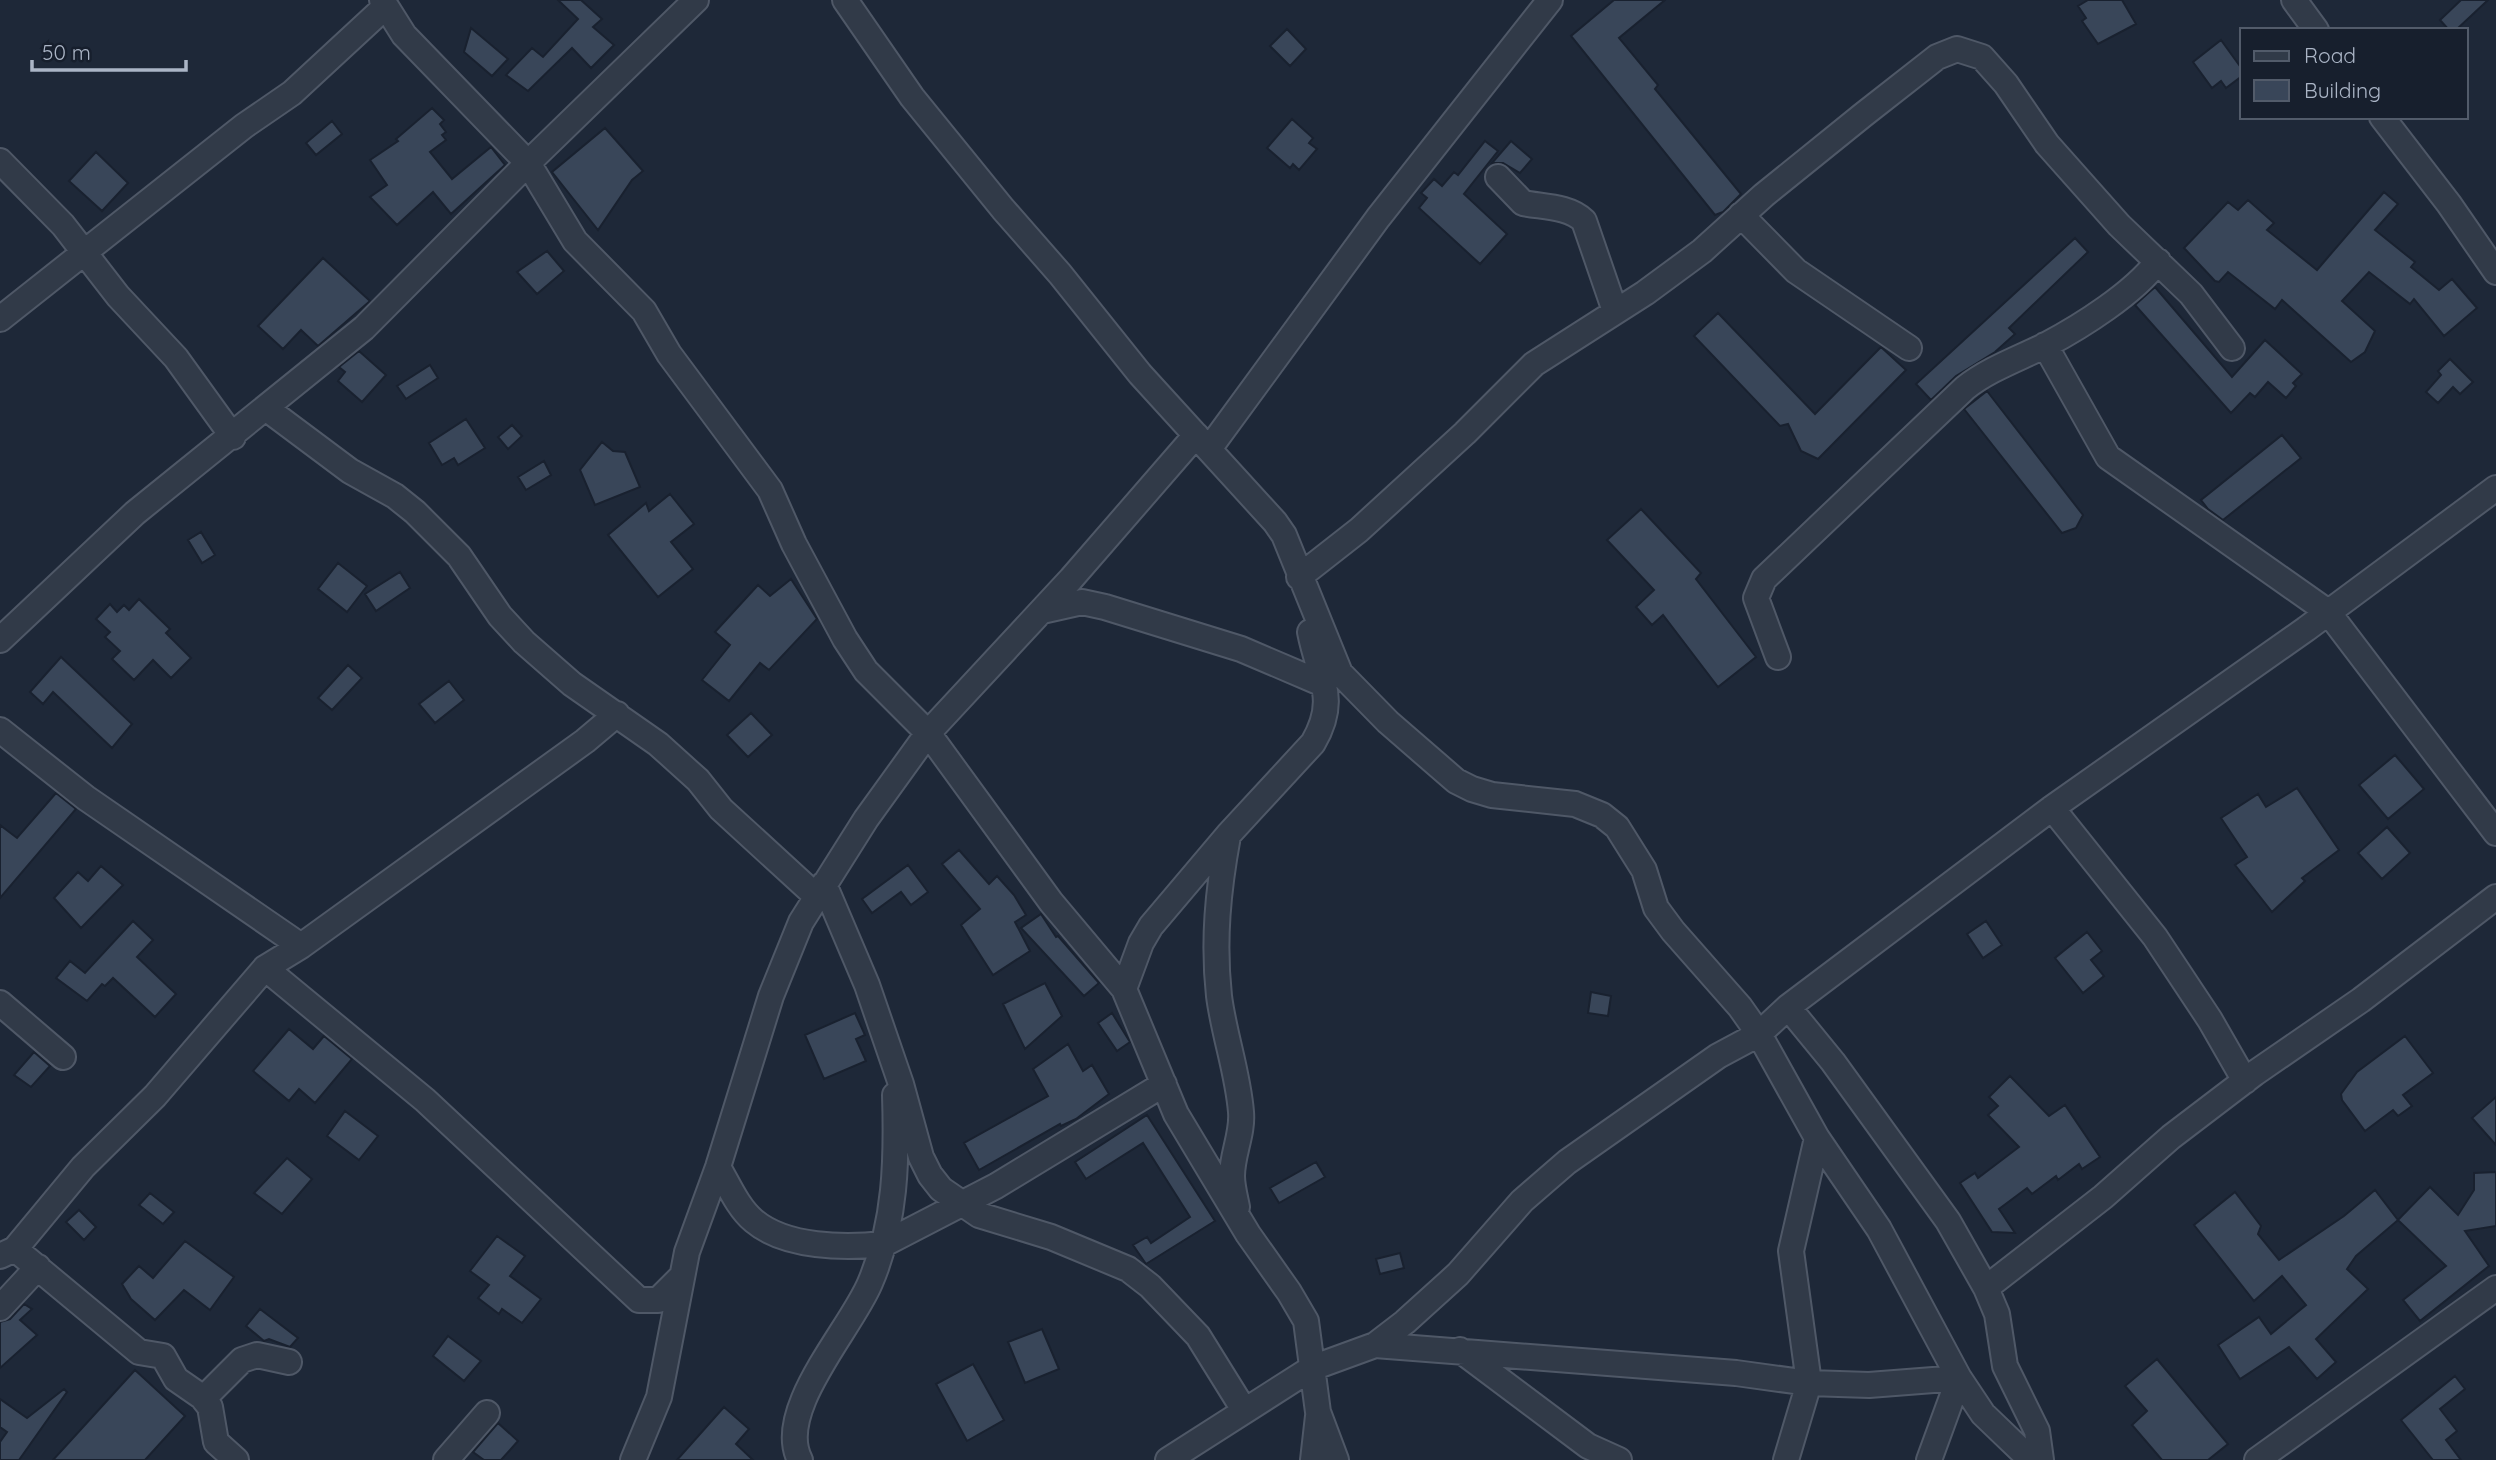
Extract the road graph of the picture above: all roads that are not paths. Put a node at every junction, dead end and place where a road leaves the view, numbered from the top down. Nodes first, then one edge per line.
1 (696, 0) edge
2 (845, 0) edge
3 (1550, 0) edge
4 (2294, 0) edge
5 (383, 2) edge
6 (2315, 28) edge
7 (2384, 119) edge
8 (0, 161) edge
9 (528, 163) junction
10 (1498, 177) dead end
11 (1741, 215) junction
12 (83, 255) junction
13 (2158, 261) junction
14 (2496, 272) edge
15 (1615, 311) junction
16 (0, 319) edge
17 (2045, 345) junction
18 (1909, 348) dead end
19 (2232, 348) dead end
20 (267, 409) junction
21 (233, 437) junction
22 (1202, 442) junction
23 (2496, 488) edge
24 (1300, 579) junction
25 (1042, 611) junction
26 (2328, 612) junction
27 (0, 640) edge
28 (1778, 657) dead end
29 (1323, 684) junction
30 (617, 714) junction
31 (0, 730) edge
32 (928, 733) junction
33 (2052, 808) junction
34 (2496, 833) edge
35 (1228, 835) junction
36 (820, 890) junction
37 (2496, 897) edge
38 (301, 946) junction
39 (265, 968) junction
40 (1124, 989) junction
41 (0, 1003) edge
42 (1788, 1007) junction
43 (1759, 1034) junction
44 (63, 1056) dead end
45 (894, 1062) junction
46 (2245, 1081) junction
47 (1164, 1084) junction
48 (1817, 1138) junction
49 (718, 1167) junction
50 (960, 1202) junction
51 (1238, 1219) junction
52 (884, 1244) junction
53 (8, 1252) edge
54 (38, 1267) junction
55 (682, 1276) junction
56 (2496, 1288) edge
57 (1986, 1289) junction
58 (0, 1308) edge
59 (1375, 1345) junction
60 (1460, 1350) junction
61 (289, 1362) dead end
62 (1312, 1368) junction
63 (1959, 1378) junction
64 (1810, 1383) junction
65 (204, 1398) junction
66 (1244, 1410) junction
67 (487, 1412) dead end
68 (1318, 1412) junction
69 (1176, 1458) edge
70 (236, 1460) edge
71 (446, 1460) edge
72 (633, 1460) edge
73 (800, 1460) edge
74 (1313, 1460) edge
75 (1336, 1460) edge
76 (1619, 1460) edge
77 (1786, 1460) edge
78 (1929, 1460) edge
79 (2031, 1460) edge
80 (2040, 1460) edge
81 (2257, 1460) edge

1 - 9 street
2 - 22 street
3 - 22 street
4 - 6 street
5 - 9 street
5 - 12 street
7 - 14 street
8 - 12 street
9 - 20 street
9 - 32 street
10 - 15 street
11 - 13 street
11 - 15 street
11 - 18 street
12 - 16 street
12 - 21 street
13 - 17 street
13 - 19 street
15 - 24 street
17 - 26 street
17 - 28 street
20 - 21 street
20 - 30 street
21 - 27 street
22 - 24 street
22 - 25 street
23 - 26 street
24 - 29 street
24 - 43 street
25 - 29 street
25 - 32 street
26 - 33 street
26 - 34 street
29 - 35 street
30 - 36 street
30 - 38 street
31 - 38 street
32 - 36 street
32 - 40 street
33 - 42 street
33 - 46 street
35 - 40 street
35 - 51 street
36 - 45 street
36 - 49 street
37 - 46 street
38 - 39 street
39 - 53 street
39 - 55 street
40 - 47 street
41 - 44 street
42 - 43 street
42 - 57 street
43 - 48 street
43 - 59 street
45 - 50 street
45 - 52 street
46 - 57 street
47 - 50 street
47 - 51 street
48 - 63 street
48 - 64 street
49 - 52 street
49 - 55 street
50 - 52 street
50 - 66 street
51 - 62 street
52 - 73 street
53 - 54 street
54 - 58 street
54 - 65 street
55 - 72 street
56 - 81 street
57 - 80 street
59 - 60 street
59 - 62 street
60 - 64 street
60 - 76 street
61 - 65 street
62 - 66 street
62 - 68 street
63 - 64 street
63 - 78 street
63 - 79 street
64 - 77 street
65 - 70 street
66 - 69 street
67 - 71 street
68 - 74 street
68 - 75 street

